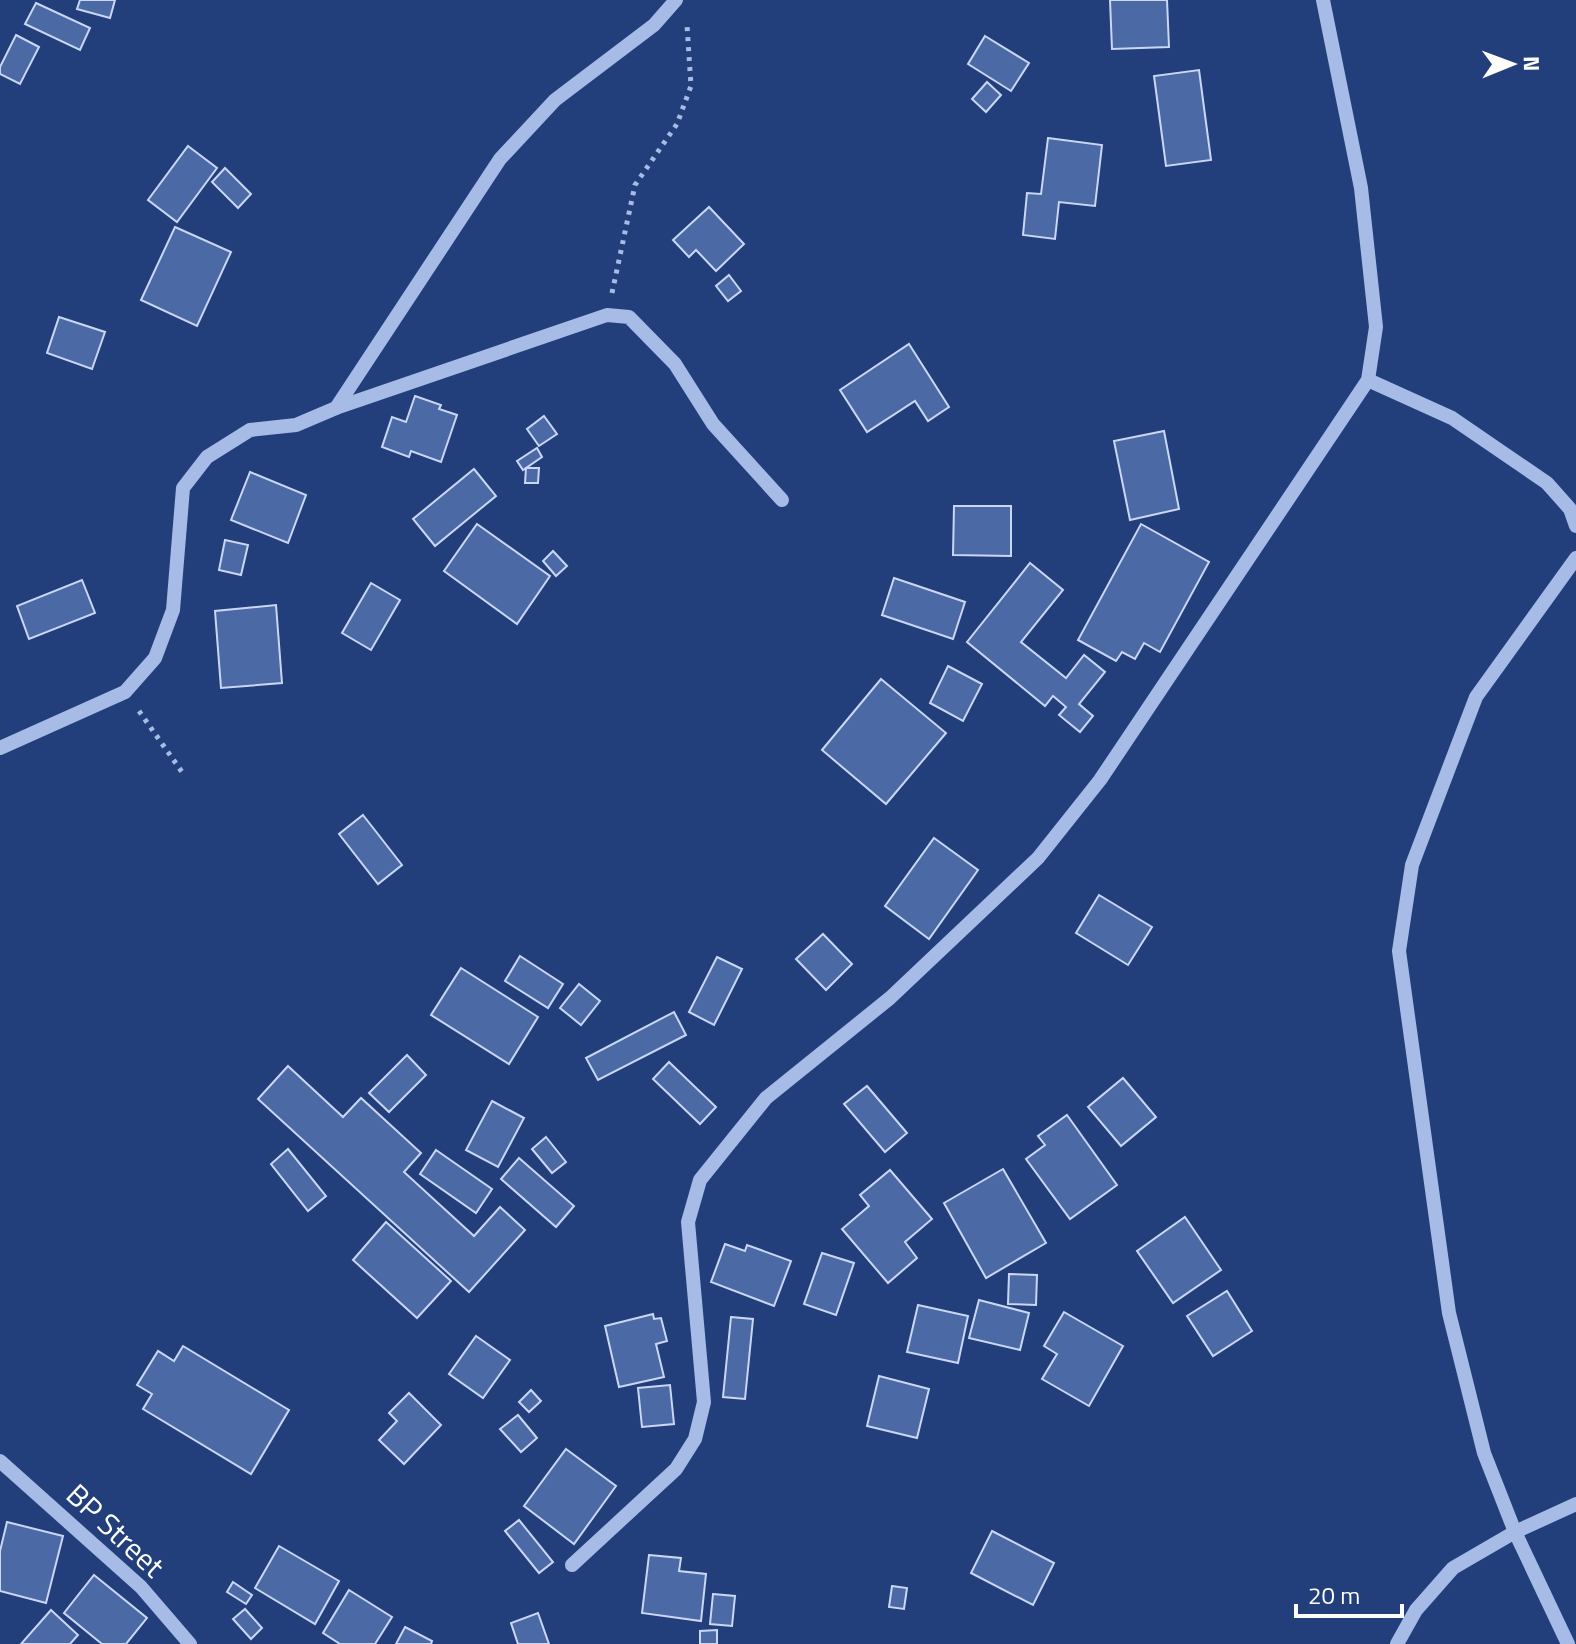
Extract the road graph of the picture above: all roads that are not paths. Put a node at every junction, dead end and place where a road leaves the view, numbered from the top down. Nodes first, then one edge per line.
1 (676, 0) edge
2 (1323, 0) edge
3 (1368, 380) junction
4 (336, 408) junction
5 (782, 500) dead end
6 (1576, 526) edge
7 (1576, 561) edge
8 (0, 748) edge
9 (0, 1461) edge
10 (1576, 1504) edge
11 (1515, 1532) junction
12 (572, 1565) dead end
13 (190, 1644) edge
14 (1397, 1644) edge
15 (1568, 1644) edge

1 - 4 street
2 - 3 street
3 - 6 street
3 - 12 street
4 - 5 street
4 - 8 street
7 - 11 street
9 - 13 street, BP Street
10 - 11 street
11 - 14 street
11 - 15 street

